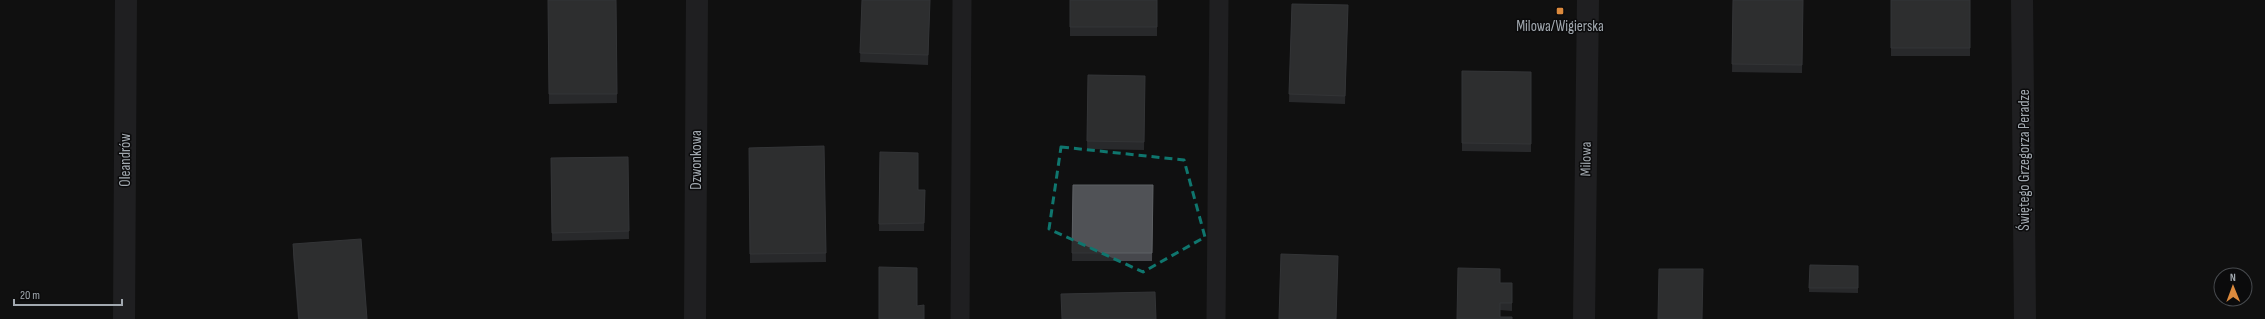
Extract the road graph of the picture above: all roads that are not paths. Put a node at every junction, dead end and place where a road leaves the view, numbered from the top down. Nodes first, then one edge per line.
1 (126, 0) edge
2 (697, 0) edge
3 (962, 0) edge
4 (1219, 0) edge
5 (1588, 0) edge
6 (2022, 0) edge
7 (124, 319) edge
8 (695, 319) edge
9 (960, 319) edge
10 (1216, 319) edge
11 (1584, 319) edge
12 (2025, 319) edge

1 - 7 street, Oleandrów
2 - 8 street, Dzwonkowa
3 - 9 lane
4 - 10 lane
5 - 11 street, Milowa
6 - 12 street, Świętego Grzegorza Peradze

